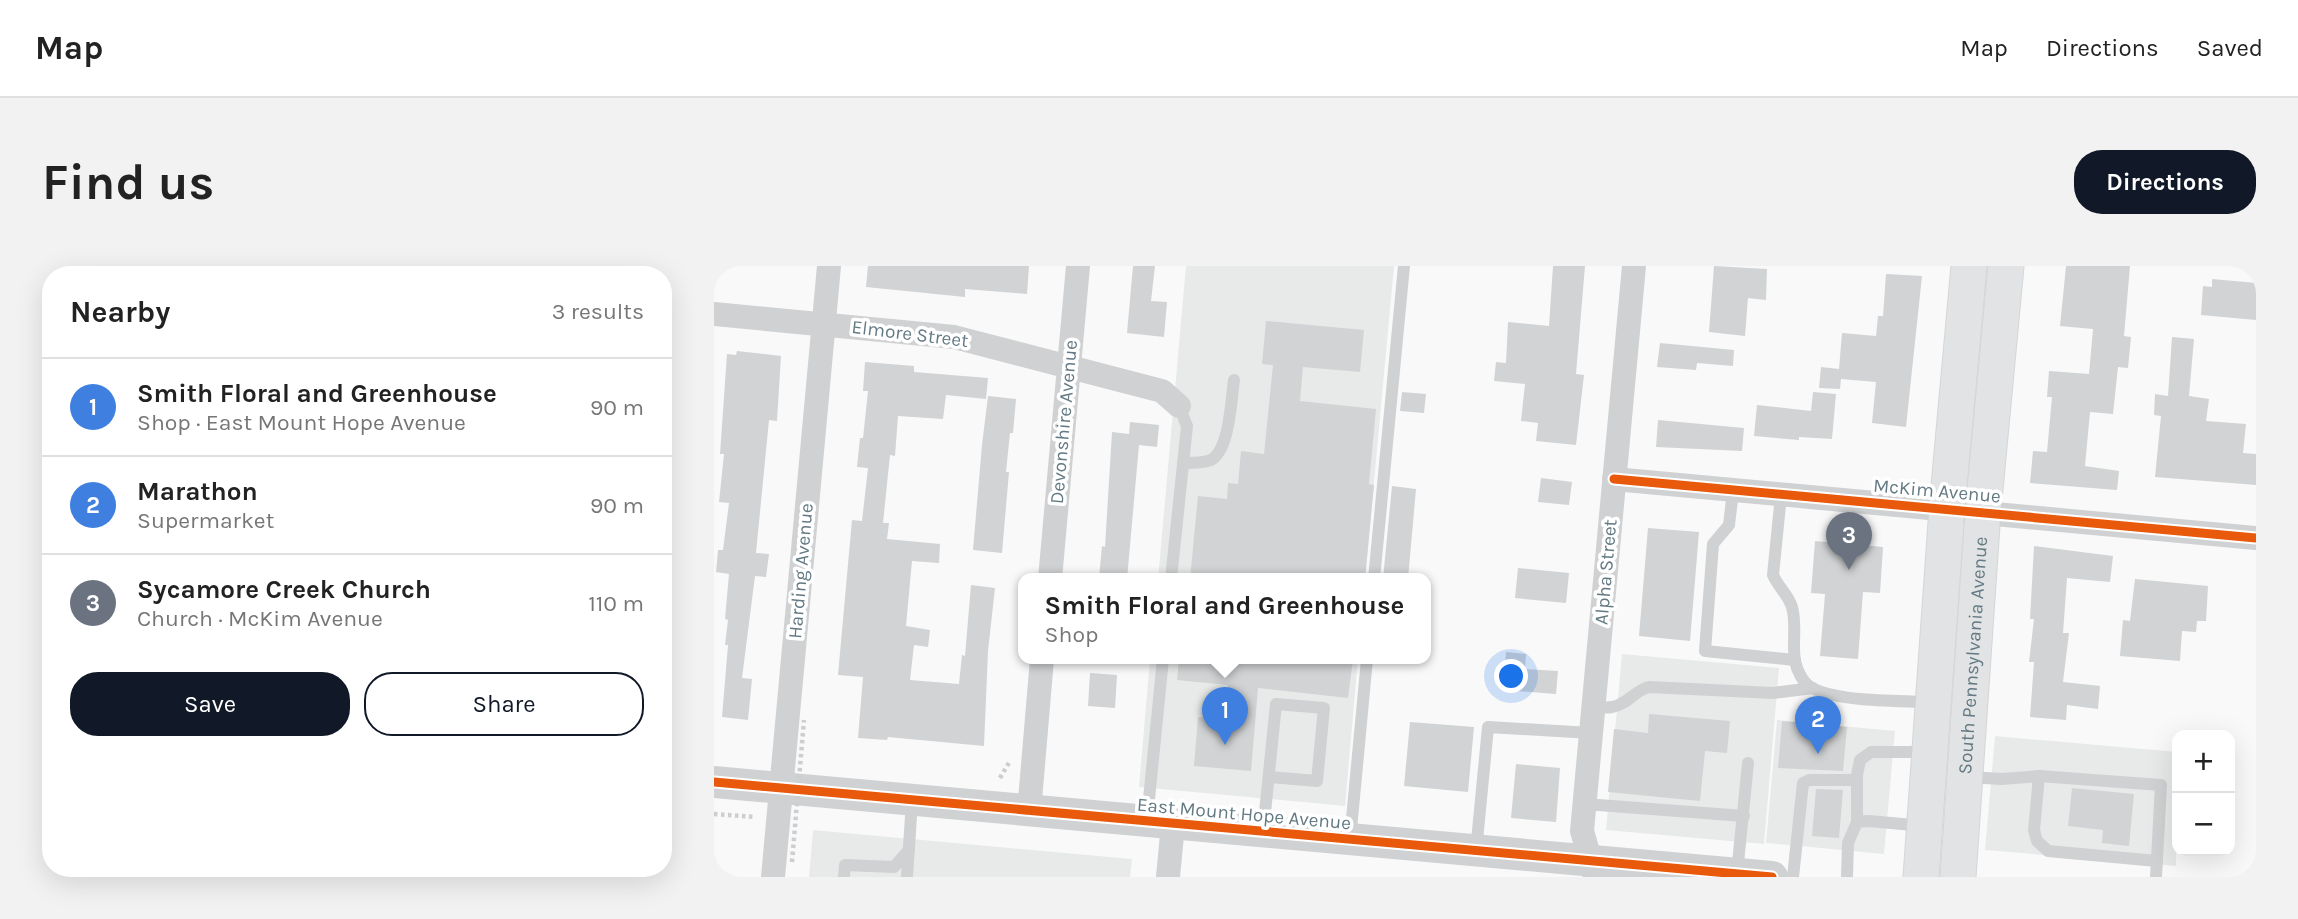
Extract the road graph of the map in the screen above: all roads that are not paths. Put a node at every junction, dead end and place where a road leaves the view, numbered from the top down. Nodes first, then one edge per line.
1 (829, 266) edge
2 (1078, 266) edge
3 (1404, 266) edge
4 (1634, 266) edge
5 (1969, 266) edge
6 (2006, 266) edge
7 (714, 314) edge
8 (824, 324) junction
9 (1069, 368) junction
10 (1234, 380) dead end
11 (1179, 406) joint
12 (1183, 463) junction
13 (1614, 479) junction
14 (1733, 491) junction
15 (1781, 495) junction
16 (1947, 508) junction
17 (1983, 511) junction
18 (2256, 538) edge
19 (1050, 573) edge
20 (1172, 573) edge
21 (1375, 573) edge
22 (1795, 660) junction
23 (1042, 664) edge
24 (1163, 664) edge
25 (1367, 664) edge
26 (1813, 688) junction
27 (1931, 702) junction
28 (1594, 706) junction
29 (1591, 733) junction
30 (1929, 752) junction
31 (1748, 763) dead end
32 (2039, 776) junction
33 (1269, 777) junction
34 (1965, 777) junction
35 (1857, 780) junction
36 (714, 782) edge
37 (781, 789) junction
38 (912, 801) junction
39 (1584, 804) junction
40 (1029, 812) junction
41 (1744, 816) junction
42 (1857, 822) junction
43 (1160, 823) junction
44 (1924, 826) junction
45 (1263, 833) junction
46 (1350, 841) junction
47 (909, 850) junction
48 (1476, 851) junction
49 (2157, 861) junction
50 (1593, 869) edge
51 (783, 870) edge
52 (1737, 874) junction
53 (844, 877) edge
54 (907, 877) edge
55 (1168, 877) edge
56 (1772, 877) edge
57 (1793, 877) edge
58 (1847, 877) edge
59 (1921, 877) edge
60 (1958, 877) edge
61 (2156, 877) edge

1 - 8 street, Harding Avenue
2 - 9 street, Devonshire Avenue
3 - 21 lane
4 - 13 street, Alpha Street
5 - 16 main road, South Pennsylvania Avenue
6 - 17 main road, South Pennsylvania Avenue
7 - 8 street, Elmore Street
8 - 9 street, Elmore Street
8 - 37 street, Harding Avenue
9 - 11 street, Elmore Street
9 - 19 street, Devonshire Avenue
10 - 12 lane
11 - 12 lane
12 - 20 lane
13 - 14 street, McKim Avenue
13 - 28 street, Alpha Street
14 - 15 street, McKim Avenue
14 - 22 lane
15 - 16 street, McKim Avenue
15 - 22 lane
16 - 17 street, McKim Avenue
16 - 27 main road, South Pennsylvania Avenue
17 - 18 street, McKim Avenue
17 - 34 main road, South Pennsylvania Avenue
22 - 26 lane
23 - 40 street
24 - 43 lane
25 - 46 lane
26 - 27 lane
26 - 28 lane
27 - 30 main road, South Pennsylvania Avenue
28 - 29 street, Alpha Street
29 - 39 street, Alpha Street
29 - 48 lane
30 - 35 lane
30 - 44 main road, South Pennsylvania Avenue
31 - 41 lane
32 - 34 lane
32 - 49 lane
32 - 49 lane
33 - 33 lane
33 - 45 lane
34 - 60 main road, South Pennsylvania Avenue
35 - 42 lane
35 - 57 lane
36 - 37 street, East Mount Hope Avenue
37 - 38 street, East Mount Hope Avenue
37 - 51 street, Harding Avenue
38 - 40 street, East Mount Hope Avenue
38 - 47 lane
39 - 41 lane
39 - 50 street, Alpha Street
40 - 43 street, East Mount Hope Avenue
41 - 52 lane
42 - 44 lane
42 - 58 lane
43 - 45 street, East Mount Hope Avenue
43 - 55 street
44 - 59 main road, South Pennsylvania Avenue
45 - 46 street, East Mount Hope Avenue
46 - 48 street, East Mount Hope Avenue
47 - 53 lane
47 - 54 lane
48 - 50 street, East Mount Hope Avenue
49 - 61 lane
50 - 52 street, East Mount Hope Avenue
52 - 56 street, East Mount Hope Avenue

